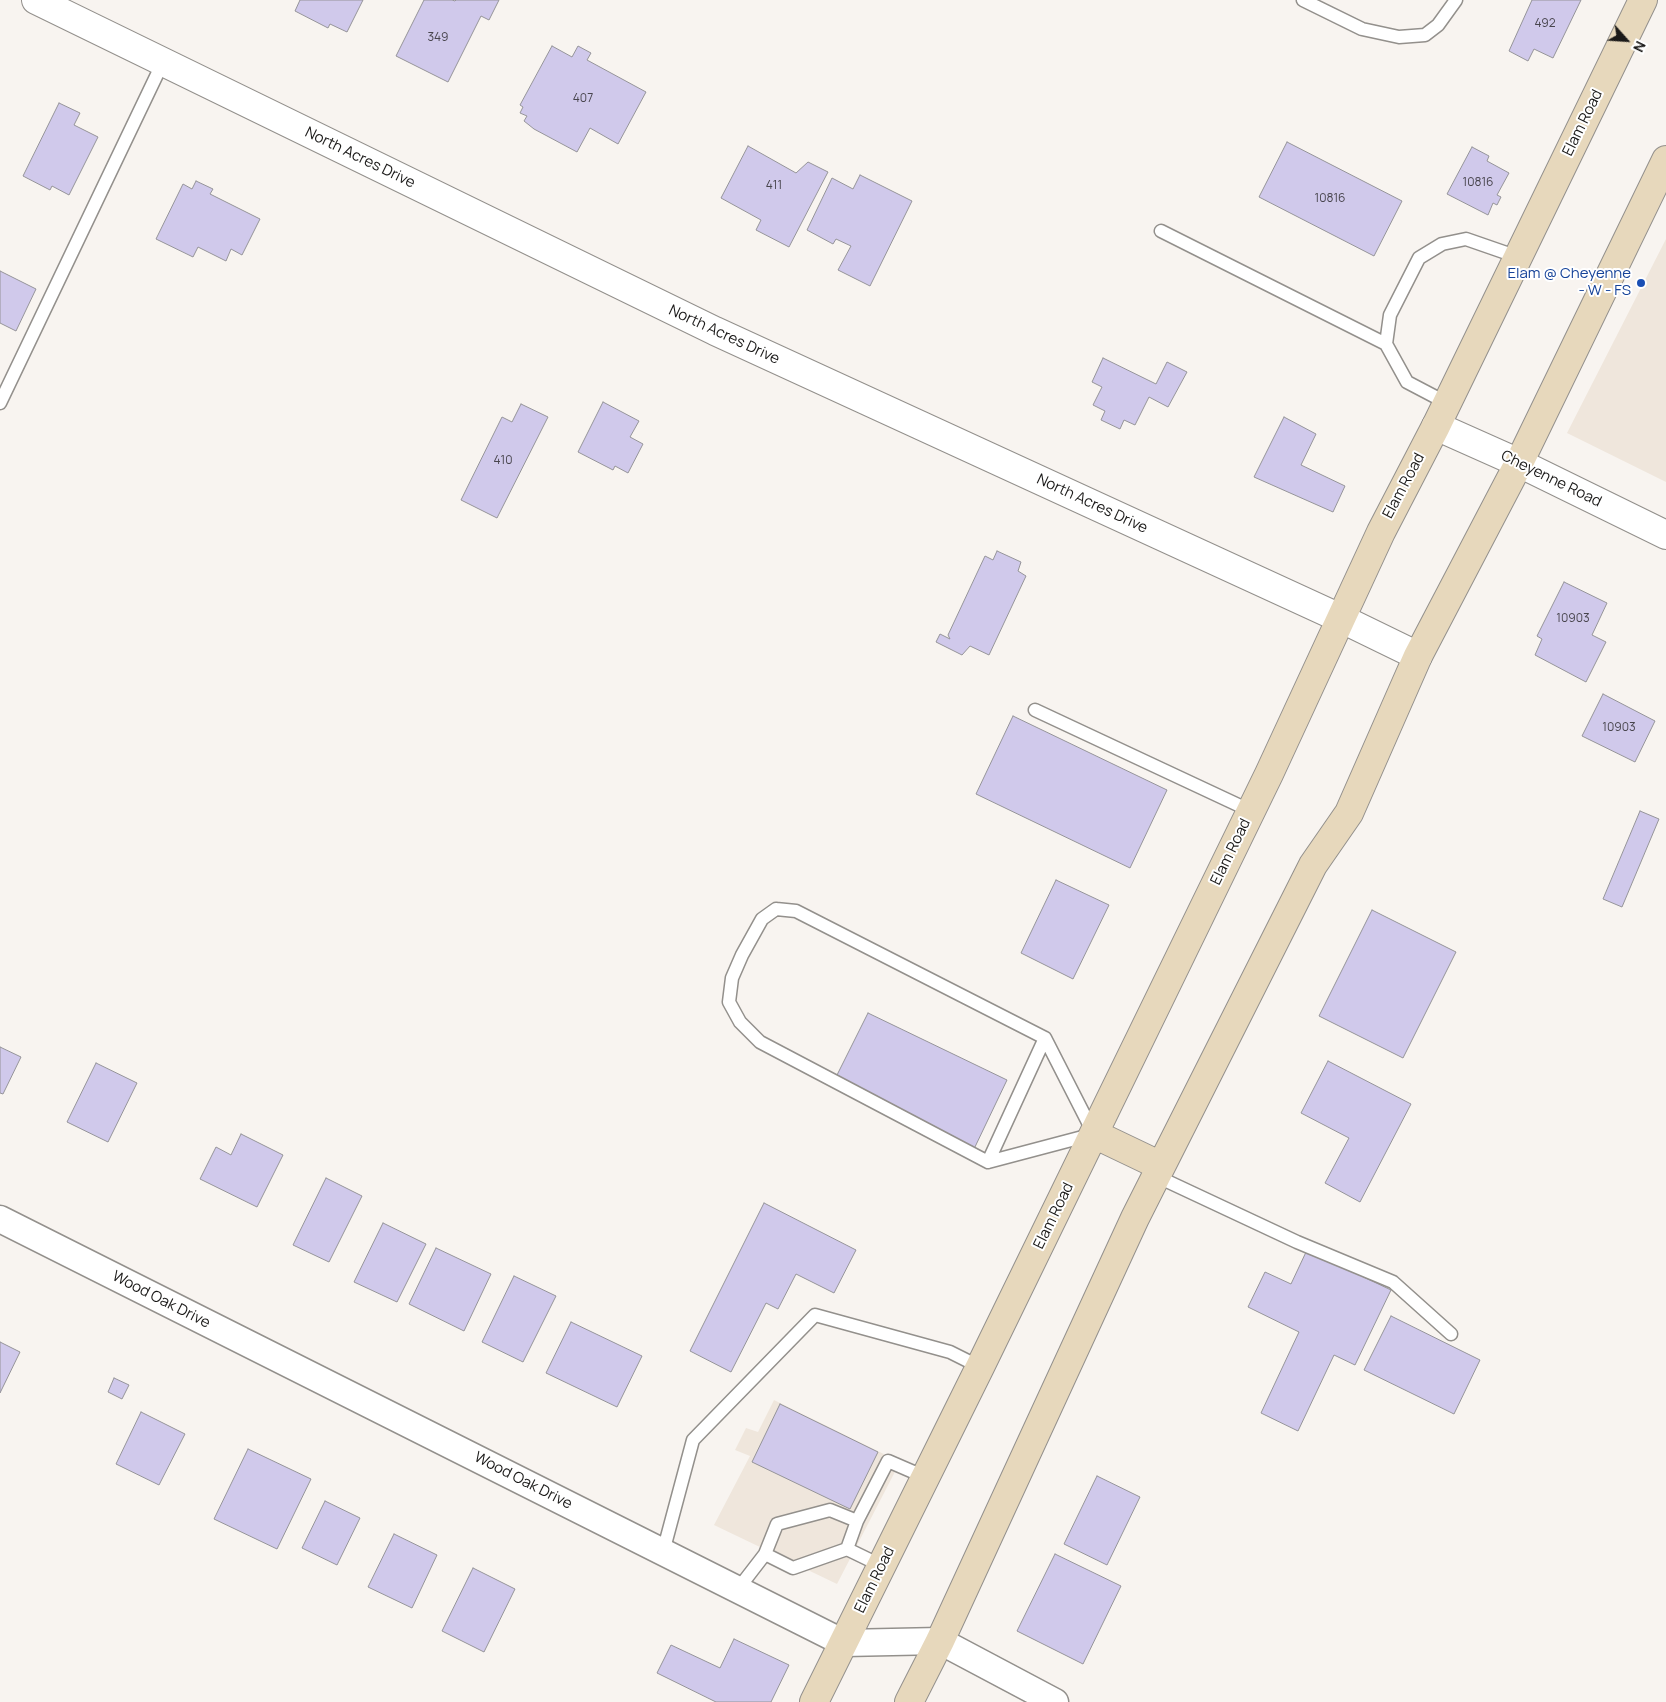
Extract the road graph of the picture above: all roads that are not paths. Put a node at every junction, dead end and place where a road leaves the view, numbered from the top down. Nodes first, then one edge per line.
1 (36, 0) edge
2 (1303, 0) edge
3 (1456, 0) edge
4 (1643, 0) edge
5 (163, 62) junction
6 (1666, 160) edge
7 (1161, 231) dead end
8 (1518, 257) junction
9 (1386, 344) junction
10 (0, 403) edge
11 (1442, 414) junction
12 (1519, 463) junction
13 (1666, 535) edge
14 (1342, 619) junction
15 (1418, 656) junction
16 (1035, 710) dead end
17 (1251, 811) junction
18 (1045, 1038) junction
19 (1094, 1134) junction
20 (988, 1162) junction
21 (1159, 1171) junction
22 (0, 1219) edge
23 (1451, 1334) dead end
24 (980, 1367) junction
25 (925, 1477) junction
26 (857, 1521) junction
27 (847, 1549) junction
28 (663, 1552) junction
29 (765, 1554) junction
30 (882, 1566) junction
31 (738, 1589) junction
32 (940, 1642) junction
33 (844, 1643) junction
34 (814, 1702) edge
35 (909, 1702) edge
36 (1055, 1702) edge

1 - 5 street, North Acres Drive
2 - 3 lane
4 - 8 main road, Elam Road
5 - 10 lane
5 - 14 street, North Acres Drive
6 - 12 main road
7 - 9 lane
8 - 9 lane
8 - 11 main road, Elam Road
9 - 11 lane
11 - 12 street, Cheyenne Road
11 - 14 main road, Elam Road
12 - 13 street, Cheyenne Road
12 - 15 main road
14 - 15 street, North Acres Drive
14 - 17 main road, Elam Road
15 - 21 main road
16 - 17 lane
17 - 19 main road, Elam Road
18 - 19 lane
18 - 20 lane
18 - 20 lane
19 - 20 lane
19 - 21 main road
19 - 24 main road, Elam Road
21 - 23 lane
21 - 32 main road
22 - 28 street, Wood Oak Drive
24 - 25 main road, Elam Road
24 - 28 lane
25 - 26 lane
25 - 30 main road, Elam Road
26 - 27 lane
26 - 29 lane
27 - 29 lane
27 - 30 lane
28 - 31 street, Wood Oak Drive
29 - 31 lane
30 - 33 main road, Elam Road
31 - 33 street, Wood Oak Drive
32 - 33 street, Wood Oak Drive
32 - 35 main road
32 - 36 street, Wood Oak Drive
33 - 34 main road, Elam Road

